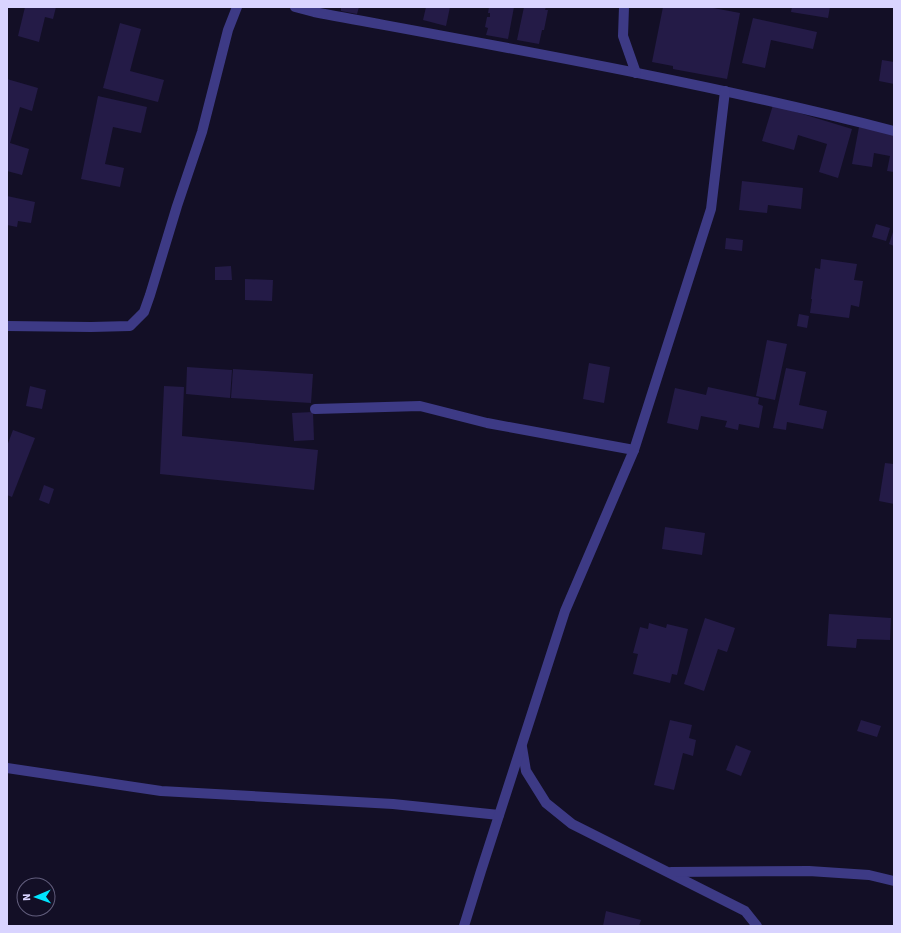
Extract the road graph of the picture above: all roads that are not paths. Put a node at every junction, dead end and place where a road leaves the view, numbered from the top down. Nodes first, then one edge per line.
1 (237, 7) edge
2 (295, 7) edge
3 (624, 7) edge
4 (636, 73) junction
5 (725, 91) junction
6 (894, 131) edge
7 (7, 326) edge
8 (315, 409) dead end
9 (634, 450) junction
10 (522, 745) junction
11 (7, 768) edge
12 (499, 815) junction
13 (669, 872) junction
14 (894, 881) edge
15 (464, 926) edge
16 (757, 926) edge

1 - 7 street
2 - 4 street
3 - 4 street
4 - 5 street
5 - 6 street
5 - 9 street
8 - 9 street
9 - 10 street
10 - 12 street
10 - 13 street
11 - 12 street
12 - 15 street
13 - 14 street
13 - 16 street

